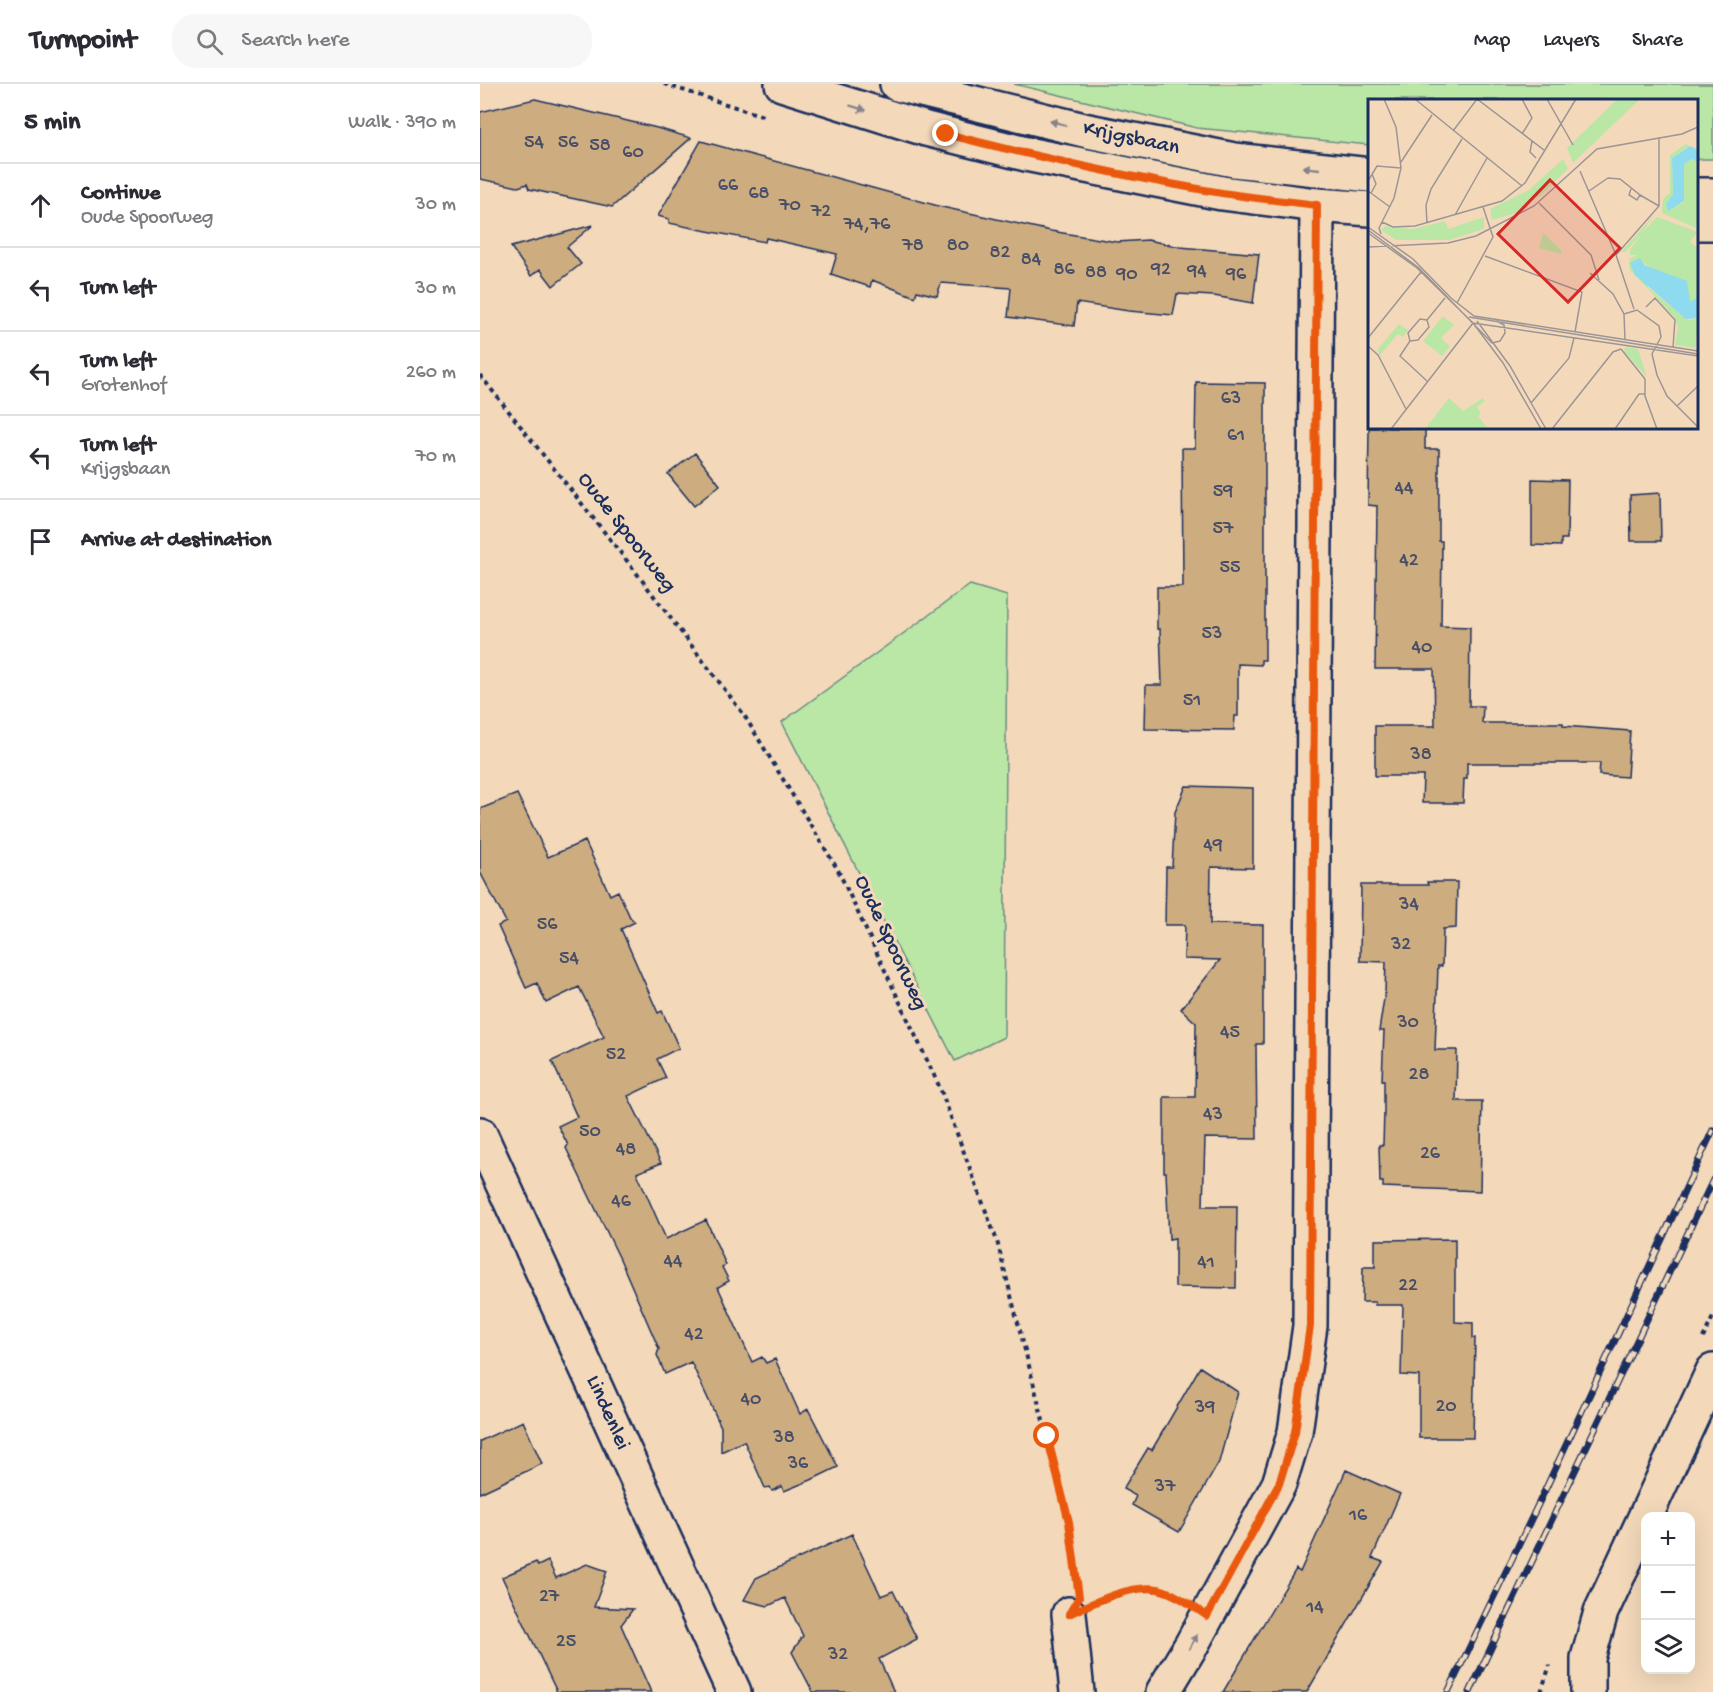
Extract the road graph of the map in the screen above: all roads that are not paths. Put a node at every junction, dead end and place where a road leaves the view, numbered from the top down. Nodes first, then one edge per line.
1 (782, 84) edge
2 (897, 84) edge
3 (1368, 175) edge
4 (1317, 205) junction
5 (1368, 209) edge
6 (1698, 223) edge
7 (1713, 224) edge
8 (480, 1134) edge
9 (1713, 1371) edge
10 (1069, 1614) road end
11 (734, 1692) edge
12 (1077, 1692) edge
13 (1162, 1692) edge
14 (1588, 1692) edge

1 -> 4 street, Krijgsbaan
3 -> 2 street, Krijgsbaan
4 - 5 street, Krijgsbaan
13 -> 4 street
6 - 7 street
8 - 11 street, Lindenlei
9 - 14 street
10 - 12 street

